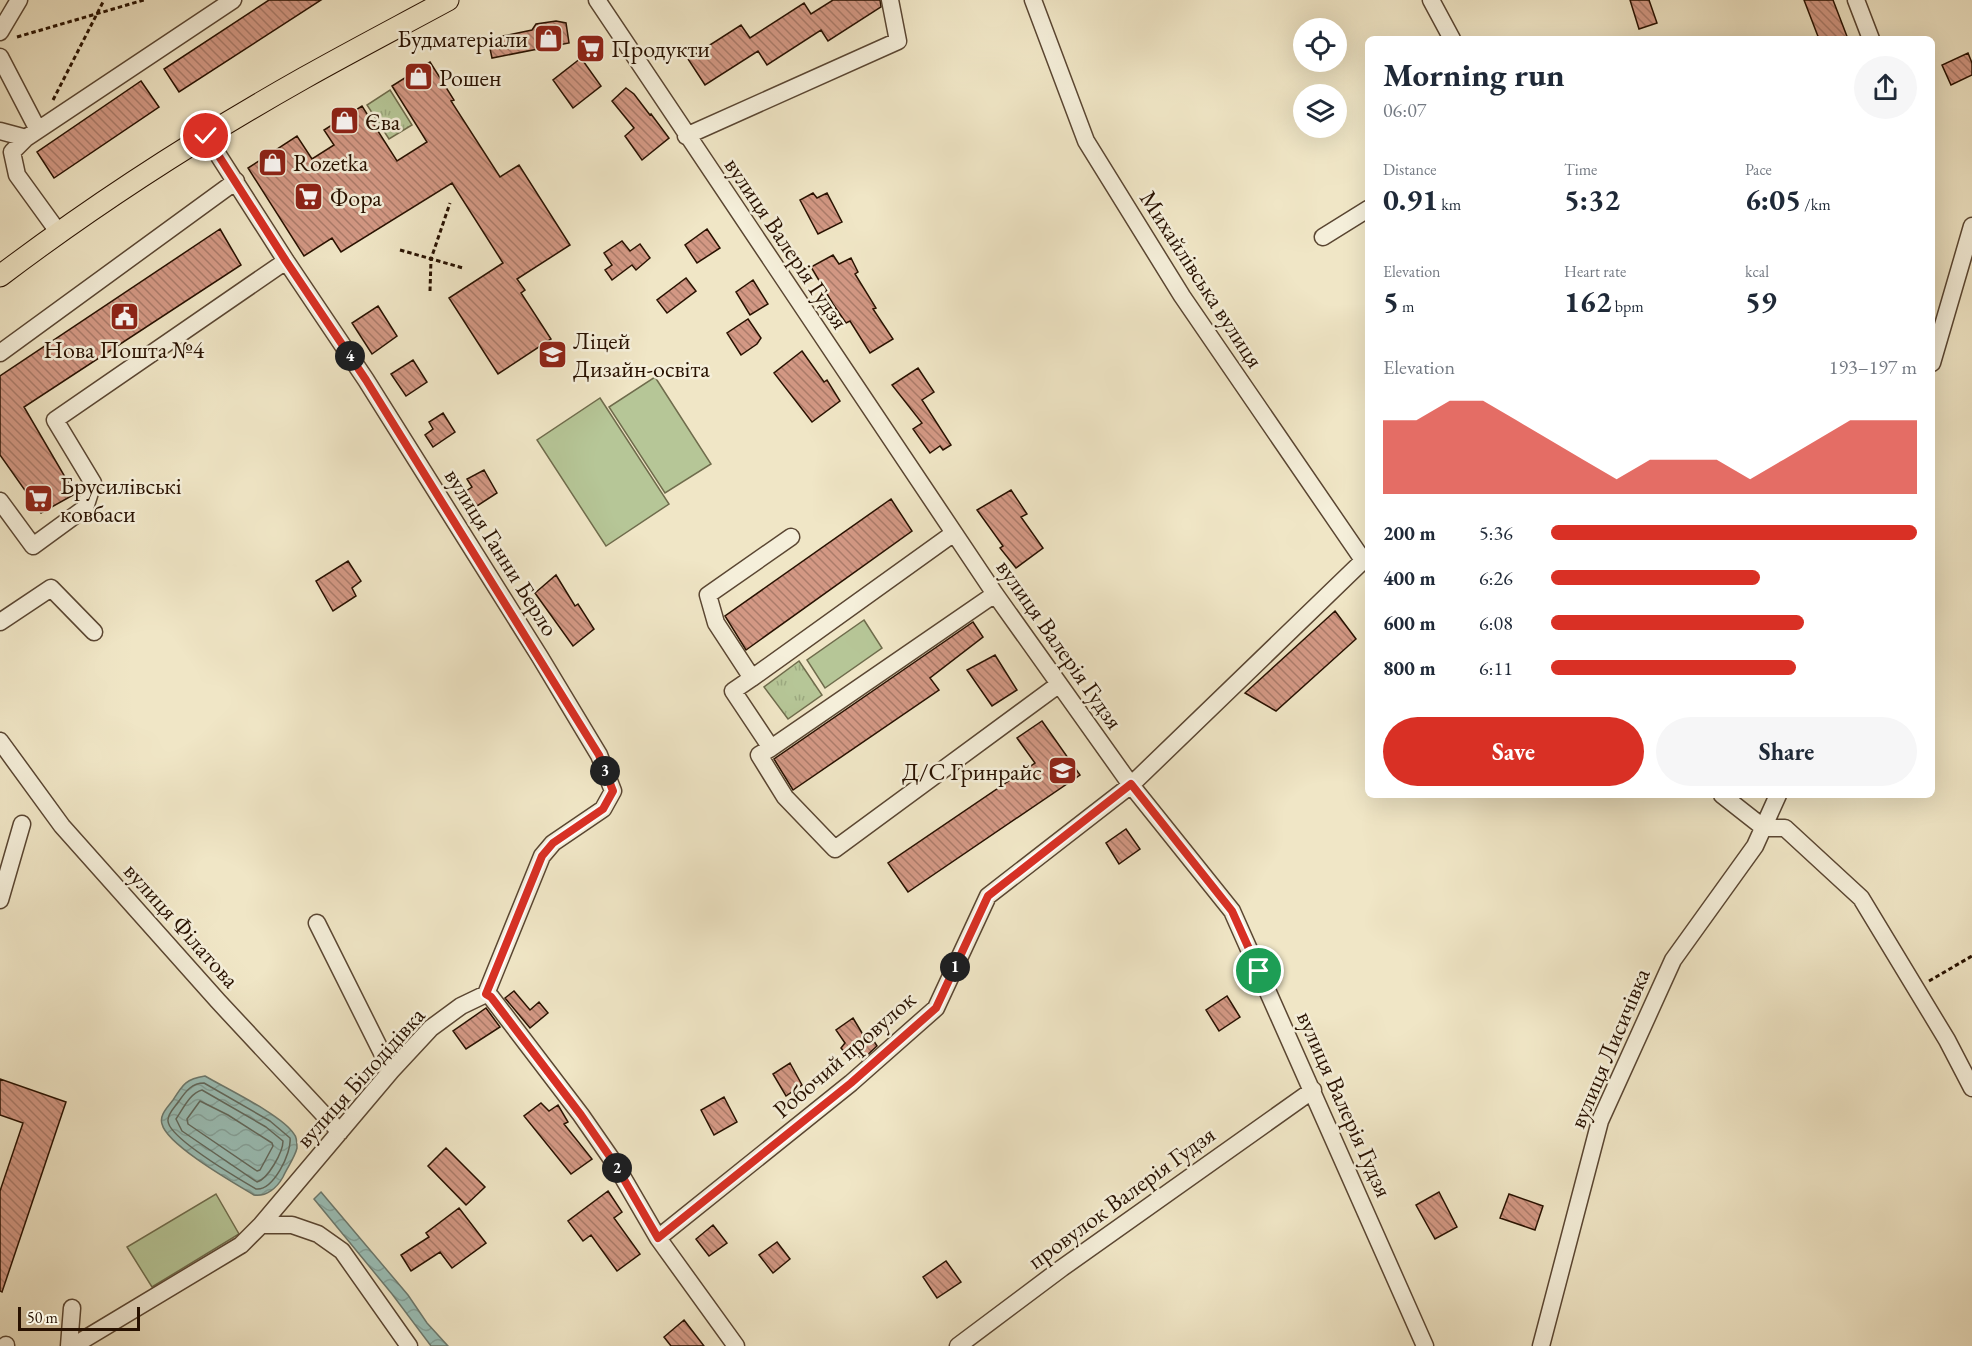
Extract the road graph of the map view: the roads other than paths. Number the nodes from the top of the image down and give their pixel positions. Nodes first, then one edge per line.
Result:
1 (19, 0) edge
2 (233, 0) edge
3 (448, 0) edge
4 (597, 0) edge
5 (890, 0) edge
6 (1033, 0) edge
7 (1431, 0) edge
8 (1856, 0) edge
9 (5, 36) edge
10 (1450, 36) edge
11 (1870, 36) edge
12 (0, 57) edge
13 (0, 130) edge
14 (32, 134) junction
15 (206, 136) junction
16 (687, 136) junction
17 (236, 181) junction
18 (1365, 210) edge
19 (1972, 226) edge
20 (58, 233) junction
21 (1323, 237) dead end
22 (286, 261) junction
23 (0, 276) edge
24 (0, 353) edge
25 (1935, 353) edge
26 (0, 501) edge
27 (954, 533) junction
28 (791, 537) dead end
29 (1365, 557) edge
30 (1365, 559) edge
31 (994, 594) junction
32 (0, 622) edge
33 (94, 632) dead end
34 (752, 678) junction
35 (1058, 685) junction
36 (0, 741) edge
37 (771, 748) junction
38 (1131, 784) junction
39 (1726, 798) edge
40 (1777, 798) edge
41 (22, 824) dead end
42 (1764, 828) junction
43 (0, 900) edge
44 (317, 923) dead end
45 (486, 994) junction
46 (391, 1071) junction
47 (1972, 1088) edge
48 (1313, 1090) junction
49 (340, 1132) junction
50 (261, 1225) junction
51 (658, 1238) junction
52 (72, 1308) dead end
53 (71, 1346) edge
54 (409, 1346) edge
55 (736, 1346) edge
56 (958, 1346) edge
57 (1425, 1346) edge
58 (1541, 1346) edge

1 - 9 street
2 - 14 street
3 - 15 main road
4 - 16 street, вулиця Валерія Гудзя
5 - 16 street
6 - 29 street, Михайлівська вулиця
7 - 10 street
8 - 11 street
12 - 14 street
13 - 14 street
14 - 20 street
15 - 17 street, вулиця Ганни Берло
15 - 20 main road
16 - 27 street, вулиця Валерія Гудзя
17 - 22 street, вулиця Ганни Берло
17 - 24 street
18 - 21 street
19 - 25 street
20 - 23 main road
22 - 26 street
22 - 45 street, вулиця Ганни Берло
27 - 31 street, вулиця Валерія Гудзя
27 - 34 street
28 - 34 street
30 - 38 street, Робочий провулок
31 - 35 street, вулиця Валерія Гудзя
31 - 37 street
32 - 33 street
34 - 37 street
35 - 37 street
35 - 38 street, вулиця Валерія Гудзя
36 - 49 street, вулиця Філатова
38 - 48 street, вулиця Валерія Гудзя
38 - 51 street, Робочий провулок
39 - 42 street
40 - 42 street, вулиця Лисичівка
41 - 43 street
42 - 47 street
42 - 58 street, вулиця Лисичівка
44 - 46 street
45 - 46 street, вулиця Білодідівка
45 - 51 street
46 - 49 street, вулиця Білодідівка
48 - 56 street, провулок Валерія Гудзя
48 - 57 street, вулиця Валерія Гудзя
49 - 50 street, вулиця Білодідівка
50 - 53 street, вулиця Білодідівка
50 - 54 street
51 - 55 street
52 - 53 street

